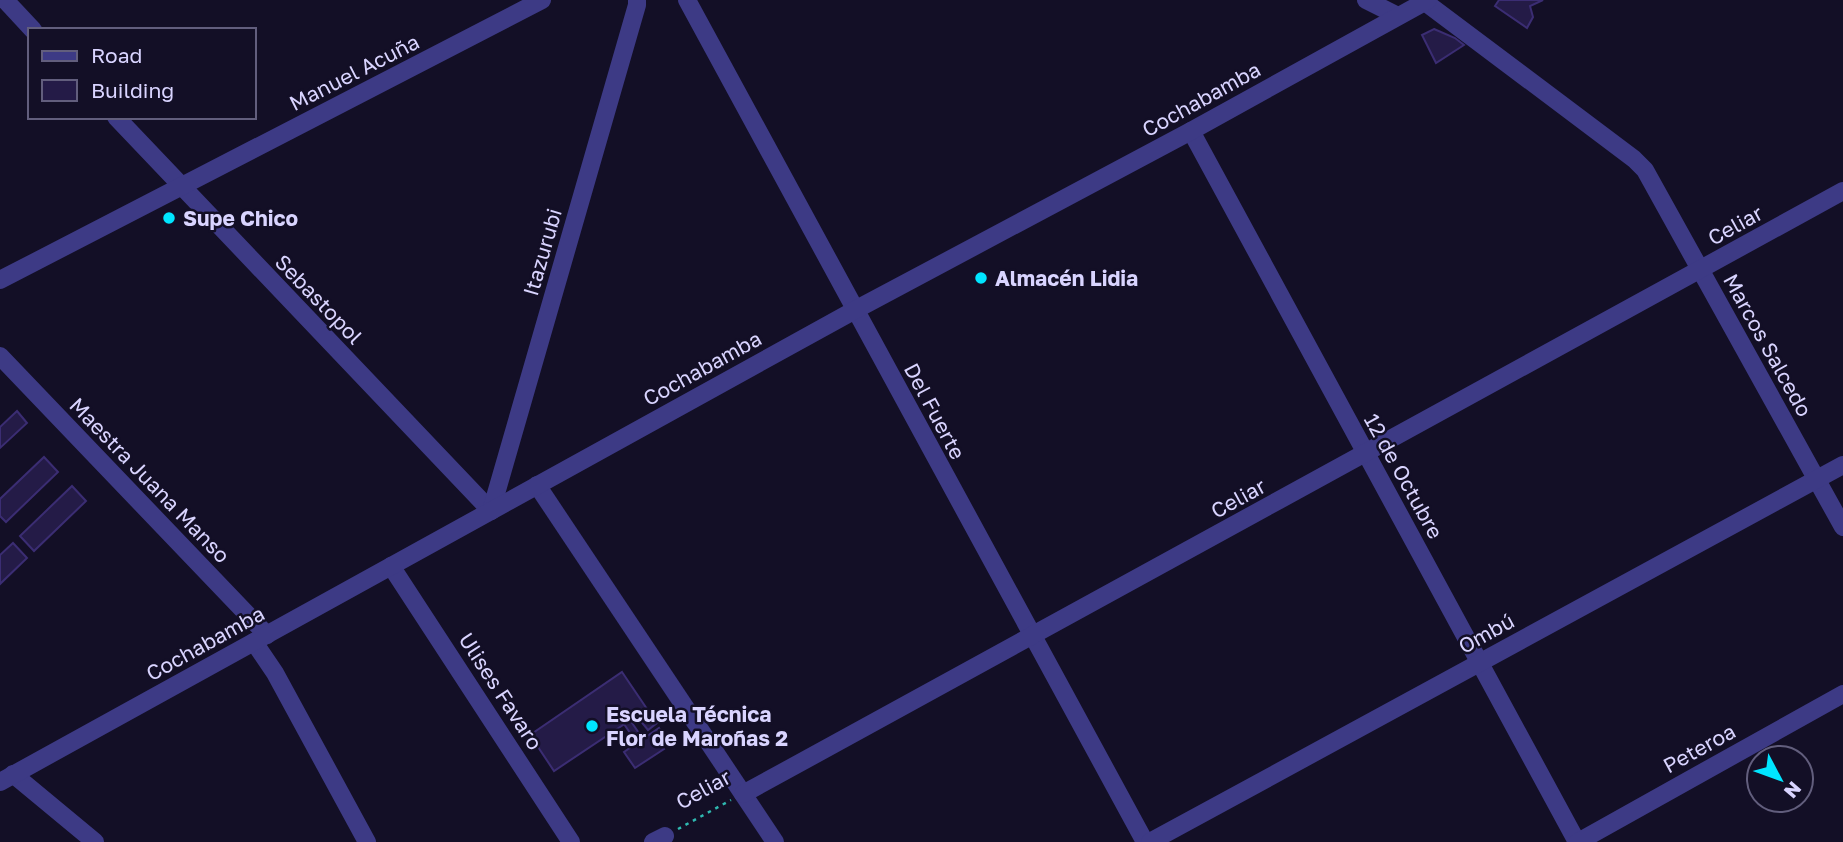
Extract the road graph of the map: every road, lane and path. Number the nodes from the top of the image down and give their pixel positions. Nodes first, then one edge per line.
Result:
1 (5, 0) edge
2 (542, 0) edge
3 (687, 0) edge
4 (1366, 0) edge
5 (1426, 1) edge
6 (639, 2) edge
7 (1394, 8) edge
8 (31, 28) edge
9 (118, 119) edge
10 (1191, 131) junction
11 (181, 187) junction
12 (1843, 191) edge
13 (1700, 270) junction
14 (0, 280) edge
15 (855, 310) junction
16 (0, 356) edge
17 (1366, 453) junction
18 (1843, 465) edge
19 (1817, 479) junction
20 (537, 485) junction
21 (491, 511) junction
22 (1843, 527) edge
23 (391, 566) junction
24 (1032, 637) junction
25 (261, 638) junction
26 (1480, 663) junction
27 (1843, 694) edge
28 (7, 778) edge
29 (743, 794) junction
30 (659, 839) edge
31 (95, 842) edge
32 (367, 842) edge
33 (571, 842) edge
34 (775, 842) edge
35 (1145, 842) edge
36 (1150, 842) edge
37 (1578, 842) edge

1 - 8 street
2 - 11 street, Manuel Acuña
3 - 15 street, Del Fuerte
4 - 7 street
5 - 7 street, Cochabamba
5 - 13 street, Marcos Salcedo
6 - 21 street, Itazurubi
7 - 10 street, Cochabamba
9 - 11 street, Sebastopol
10 - 15 street, Cochabamba
10 - 17 street, 12 de Octubre
11 - 14 street, Manuel Acuña
11 - 21 street, Sebastopol
12 - 13 street, Celiar
13 - 17 street, Celiar
13 - 19 street, Marcos Salcedo
15 - 20 street, Cochabamba
15 - 24 street, Del Fuerte
16 - 25 street, Maestra Juana Manso
17 - 24 street, Celiar
17 - 26 street, 12 de Octubre
18 - 19 street, Ombú
19 - 22 street, Marcos Salcedo
19 - 26 street, Ombú
20 - 21 street, Cochabamba
20 - 29 street
21 - 23 street, Cochabamba
23 - 25 street, Cochabamba
23 - 33 street, Ulises Favaro
24 - 29 street, Celiar
24 - 35 street, Del Fuerte
25 - 28 street, Cochabamba
25 - 32 street, Maestra Juana Manso
26 - 36 street, Ombú
26 - 37 street, 12 de Octubre
27 - 37 street, Peteroa
28 - 31 street
29 - 30 path, Celiar
29 - 34 street

